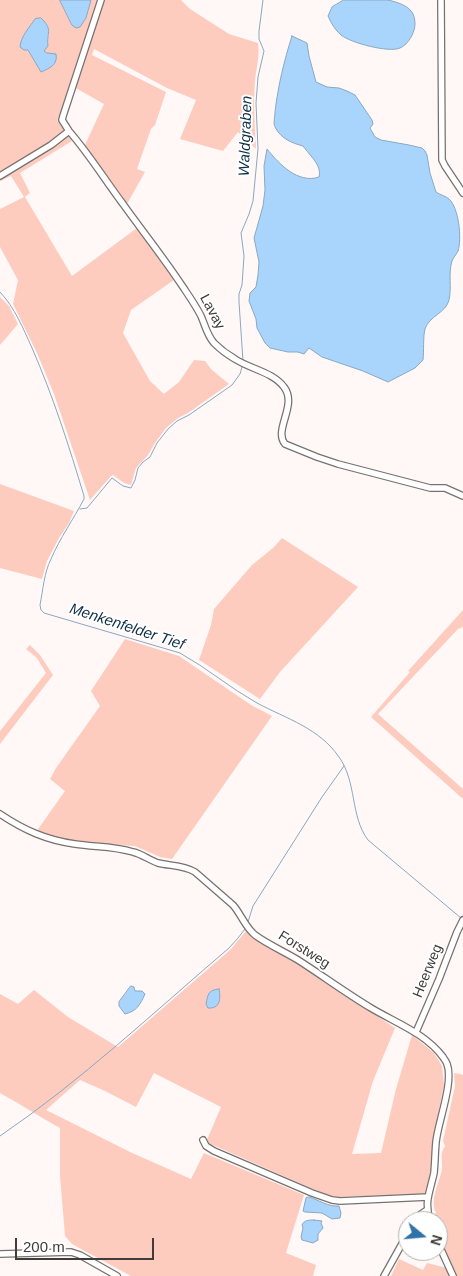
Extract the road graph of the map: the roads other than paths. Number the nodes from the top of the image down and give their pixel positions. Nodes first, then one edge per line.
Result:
1 (101, 0) edge
2 (441, 0) edge
3 (69, 131) junction
4 (0, 176) edge
5 (463, 192) edge
6 (463, 496) edge
7 (0, 814) edge
8 (462, 922) edge
9 (416, 1032) junction
10 (203, 1140) dead end
11 (428, 1197) junction
12 (427, 1210) edge
13 (398, 1251) edge
14 (0, 1254) edge
15 (446, 1261) edge
16 (117, 1276) edge
17 (384, 1276) edge
18 (453, 1276) edge

1 - 3 street, Lavay
2 - 5 street
3 - 4 street
3 - 6 street, Lavay
7 - 9 street, Forstweg
8 - 9 street, Heerweg
9 - 11 street, Forstweg
10 - 11 street
11 - 12 street, Forstweg
13 - 17 street
14 - 16 street
15 - 18 street

